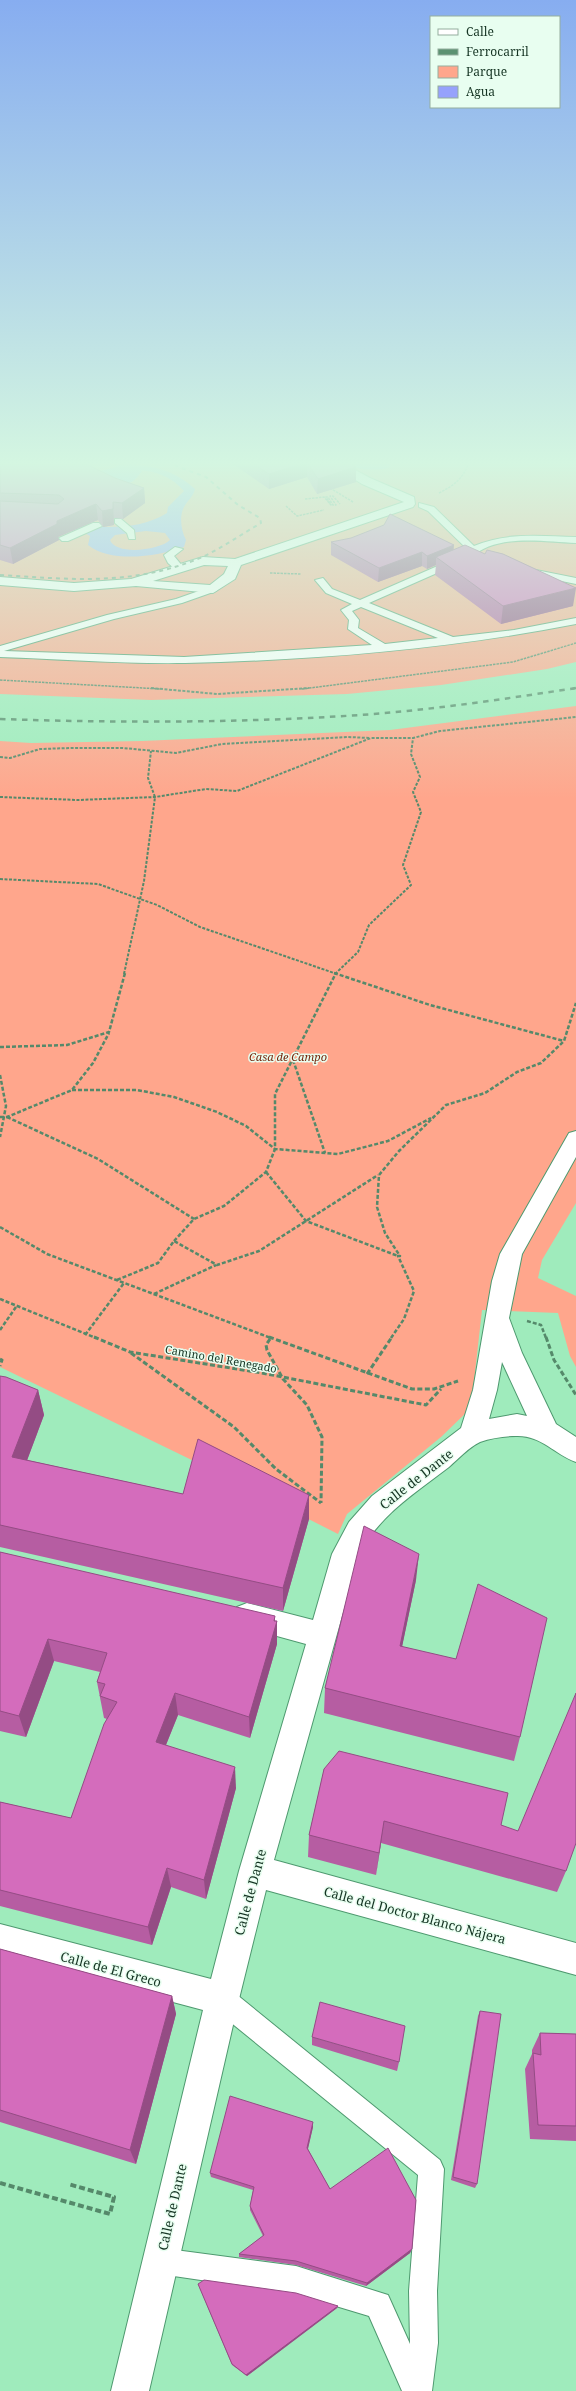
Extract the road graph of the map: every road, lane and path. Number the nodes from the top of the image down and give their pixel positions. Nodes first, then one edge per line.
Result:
1 (155, 576) edge
2 (230, 576) edge
3 (420, 576) edge
4 (550, 576) edge
5 (320, 580) dead end
6 (576, 580) edge
7 (0, 581) edge
8 (132, 583) junction
9 (74, 587) junction
10 (213, 589) junction
11 (0, 594) edge
12 (359, 604) junction
13 (576, 621) edge
14 (454, 641) junction
15 (576, 643) edge
16 (384, 648) junction
17 (0, 649) edge
18 (0, 654) edge
19 (0, 680) edge
20 (576, 717) edge
21 (370, 738) junction
22 (413, 738) junction
23 (151, 751) junction
24 (0, 756) edge
25 (0, 797) edge
26 (155, 797) junction
27 (0, 879) edge
28 (140, 899) junction
29 (336, 973) junction
30 (576, 1003) edge
31 (109, 1032) junction
32 (564, 1041) junction
33 (0, 1047) edge
34 (293, 1060) junction
35 (0, 1075) edge
36 (72, 1090) junction
37 (0, 1117) edge
38 (7, 1117) junction
39 (432, 1117) junction
40 (0, 1137) edge
41 (576, 1138) edge
42 (275, 1149) junction
43 (325, 1153) junction
44 (266, 1172) junction
45 (379, 1175) junction
46 (194, 1219) junction
47 (306, 1222) junction
48 (0, 1227) edge
49 (174, 1241) junction
50 (398, 1256) junction
51 (217, 1265) junction
52 (117, 1280) junction
53 (124, 1283) junction
54 (153, 1294) junction
55 (0, 1299) edge
56 (16, 1307) junction
57 (498, 1318) junction
58 (524, 1320) dead end
59 (0, 1330) edge
60 (85, 1335) junction
61 (270, 1339) junction
62 (130, 1352) junction
63 (0, 1359) edge
64 (0, 1366) edge
65 (367, 1374) junction
66 (283, 1379) junction
67 (460, 1379) dead end
68 (441, 1389) junction
69 (576, 1395) edge
70 (548, 1431) junction
71 (466, 1439) junction
72 (574, 1450) edge
73 (224, 1611) edge
74 (322, 1635) junction
75 (255, 1870) junction
76 (0, 1940) edge
77 (576, 1960) edge
78 (222, 1999) junction
79 (0, 2183) edge
80 (68, 2184) dead end
81 (160, 2261) junction
82 (130, 2391) edge
83 (418, 2391) edge

1 - 8 street
2 - 10 street
3 - 12 lane
4 - 6 lane
5 - 12 lane
7 - 9 street
8 - 9 street
8 - 10 street
9 - 11 street
10 - 17 lane
12 - 14 lane
12 - 16 lane
13 - 14 lane
14 - 16 lane
15 - 19 path
16 - 18 lane
20 - 22 path
21 - 22 path
21 - 23 path
21 - 26 path
22 - 29 path
23 - 24 path
23 - 26 path
25 - 26 path
26 - 28 path
27 - 28 path
28 - 29 path
28 - 31 path
29 - 32 path
29 - 34 path
30 - 32 path
31 - 33 path
31 - 36 path
32 - 39 path
34 - 42 path
34 - 43 path
35 - 38 path
36 - 38 path
36 - 42 path
37 - 38 path
38 - 40 path
38 - 46 path
39 - 43 path
39 - 45 path
41 - 57 street
42 - 43 path
42 - 44 path
44 - 46 path
44 - 47 path
45 - 47 path
45 - 50 path
46 - 49 path
47 - 50 path
47 - 51 path
48 - 52 path
49 - 51 path
49 - 52 path
50 - 65 path
51 - 54 path
52 - 53 path
53 - 54 path
53 - 60 path
54 - 61 path
55 - 56 path, Camino del Renegado
56 - 59 path
56 - 60 path, Camino del Renegado
57 - 70 street
57 - 71 street
58 - 69 path
60 - 62 path, Camino del Renegado
61 - 65 path
61 - 66 path
62 - 66 path, Camino del Renegado
62 - 66 path
63 - 64 path
65 - 68 path
66 - 68 path, Camino del Renegado
67 - 68 path
70 - 71 street
70 - 72 street
71 - 74 street, Calle de Dante
73 - 74 street
74 - 75 street, Calle de Dante
75 - 77 street, Calle del Doctor Blanco Nájera
75 - 78 street, Calle de Dante
76 - 78 street, Calle de El Greco
78 - 81 street, Calle de Dante
78 - 83 lane
79 - 80 path
81 - 82 street, Calle de Dante
81 - 83 lane

